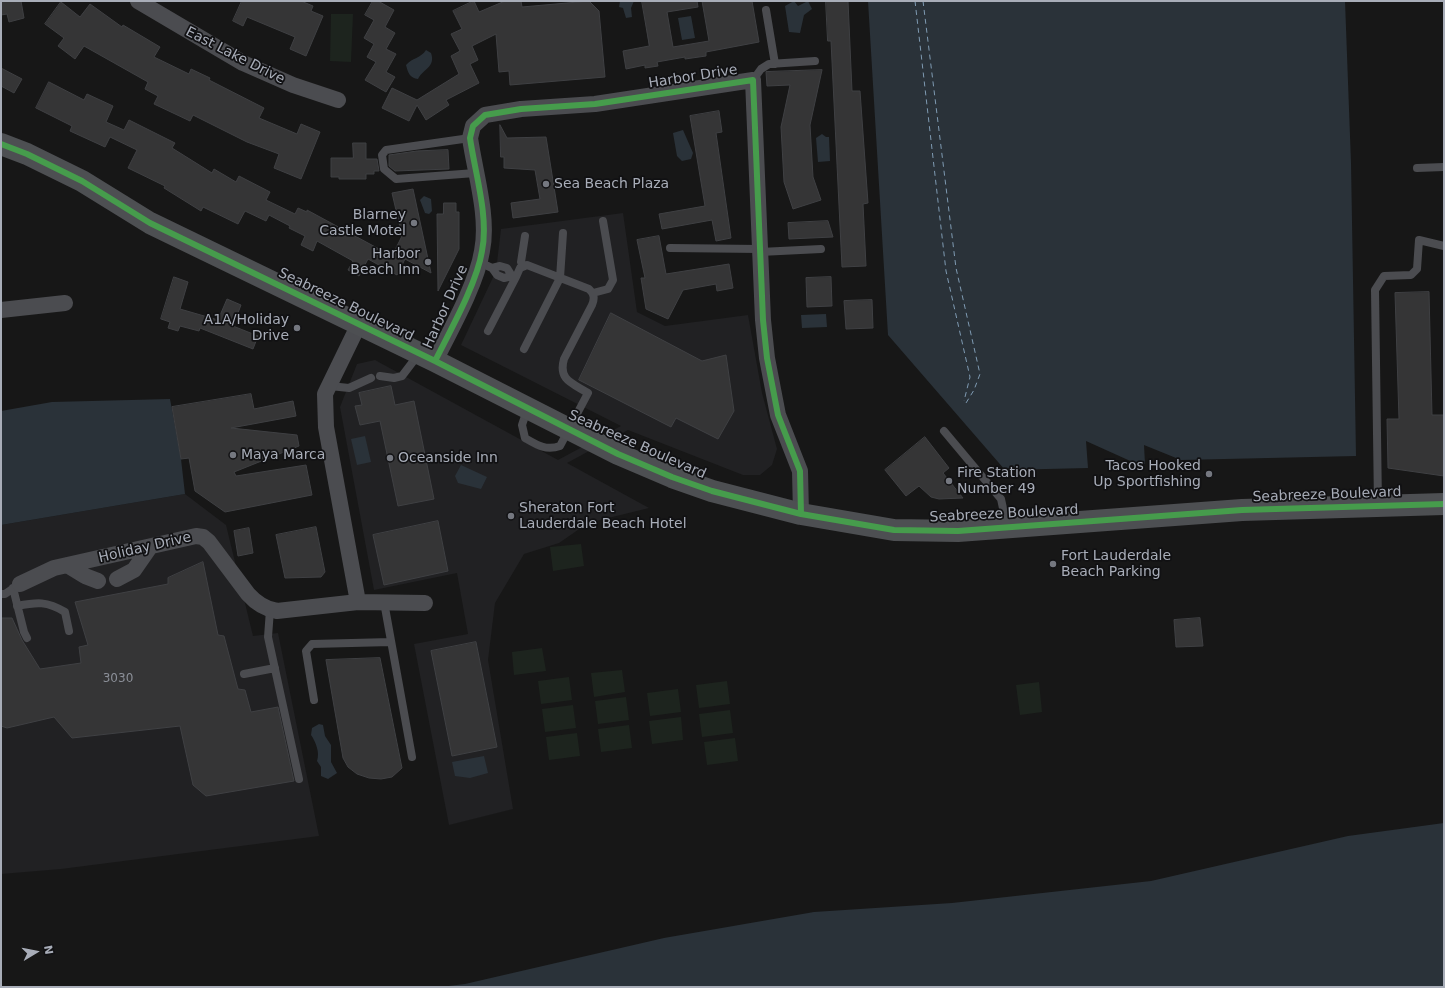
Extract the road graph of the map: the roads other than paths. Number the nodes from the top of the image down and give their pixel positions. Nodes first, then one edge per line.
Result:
1 (138, 1) edge
2 (766, 10) dead end
3 (815, 61) dead end
4 (775, 64) junction
5 (753, 80) junction
6 (338, 100) dead end
7 (470, 138) junction
8 (1, 144) edge
9 (1444, 167) edge
10 (1416, 168) dead end
11 (476, 173) junction
12 (603, 221) dead end
13 (563, 233) dead end
14 (525, 236) dead end
15 (1444, 246) edge
16 (670, 248) dead end
17 (821, 249) dead end
18 (760, 250) junction
19 (485, 265) junction
20 (523, 266) junction
21 (514, 277) junction
22 (560, 278) junction
23 (593, 293) junction
24 (65, 303) dead end
25 (1, 310) edge
26 (359, 324) junction
27 (488, 331) dead end
28 (524, 349) dead end
29 (427, 357) junction
30 (380, 376) dead end
31 (371, 378) dead end
32 (330, 386) junction
33 (528, 408) junction
34 (568, 429) junction
35 (944, 431) dead end
36 (1444, 504) edge
37 (1378, 505) junction
38 (801, 514) junction
39 (1007, 528) junction
40 (150, 547) junction
41 (67, 565) junction
42 (117, 579) dead end
43 (98, 581) dead end
44 (16, 586) junction
45 (1, 594) edge
46 (358, 602) junction
47 (384, 602) junction
48 (426, 603) dead end
49 (17, 606) junction
50 (270, 610) junction
51 (68, 631) dead end
52 (27, 638) dead end
53 (391, 642) junction
54 (275, 668) junction
55 (244, 674) dead end
56 (314, 700) dead end
57 (412, 757) dead end
58 (299, 779) dead end

1 - 6 street, East Lake Drive
2 - 4 lane
3 - 4 lane
4 - 5 lane
5 - 7 street, Harbor Drive
5 - 18 street, Harbor Drive
7 - 11 street, Harbor Drive
7 - 11 lane
8 - 26 main road, Seabreeze Boulevard
9 - 10 lane
11 - 19 street, Harbor Drive
12 - 23 lane
13 - 22 lane
14 - 20 lane
15 - 37 lane
16 - 18 lane
17 - 18 lane
18 - 38 street, Harbor Drive
19 - 21 lane
19 - 29 street, Harbor Drive
20 - 21 lane
20 - 22 lane
21 - 27 lane
22 - 23 lane
22 - 28 lane
23 - 34 lane
24 - 25 street
26 - 29 main road, Seabreeze Boulevard
26 - 32 street
29 - 30 lane
29 - 33 main road, Seabreeze Boulevard
31 - 32 lane
32 - 46 street
33 - 34 main road, Seabreeze Boulevard
33 - 34 lane
34 - 38 main road, Seabreeze Boulevard
35 - 39 lane
36 - 37 main road, Seabreeze Boulevard
37 - 39 main road, Seabreeze Boulevard
38 - 39 main road, Seabreeze Boulevard
40 - 41 street, Holiday Drive
40 - 42 street
40 - 50 street, Holiday Drive
41 - 43 street
41 - 44 street, Holiday Drive
44 - 45 lane, Holiday Drive
44 - 49 lane
46 - 47 street, Holiday Drive
46 - 50 street, Holiday Drive
47 - 48 street, Holiday Drive
47 - 53 lane
49 - 51 lane
49 - 52 lane
50 - 54 lane
53 - 56 lane
53 - 57 lane
54 - 55 lane
54 - 58 lane

